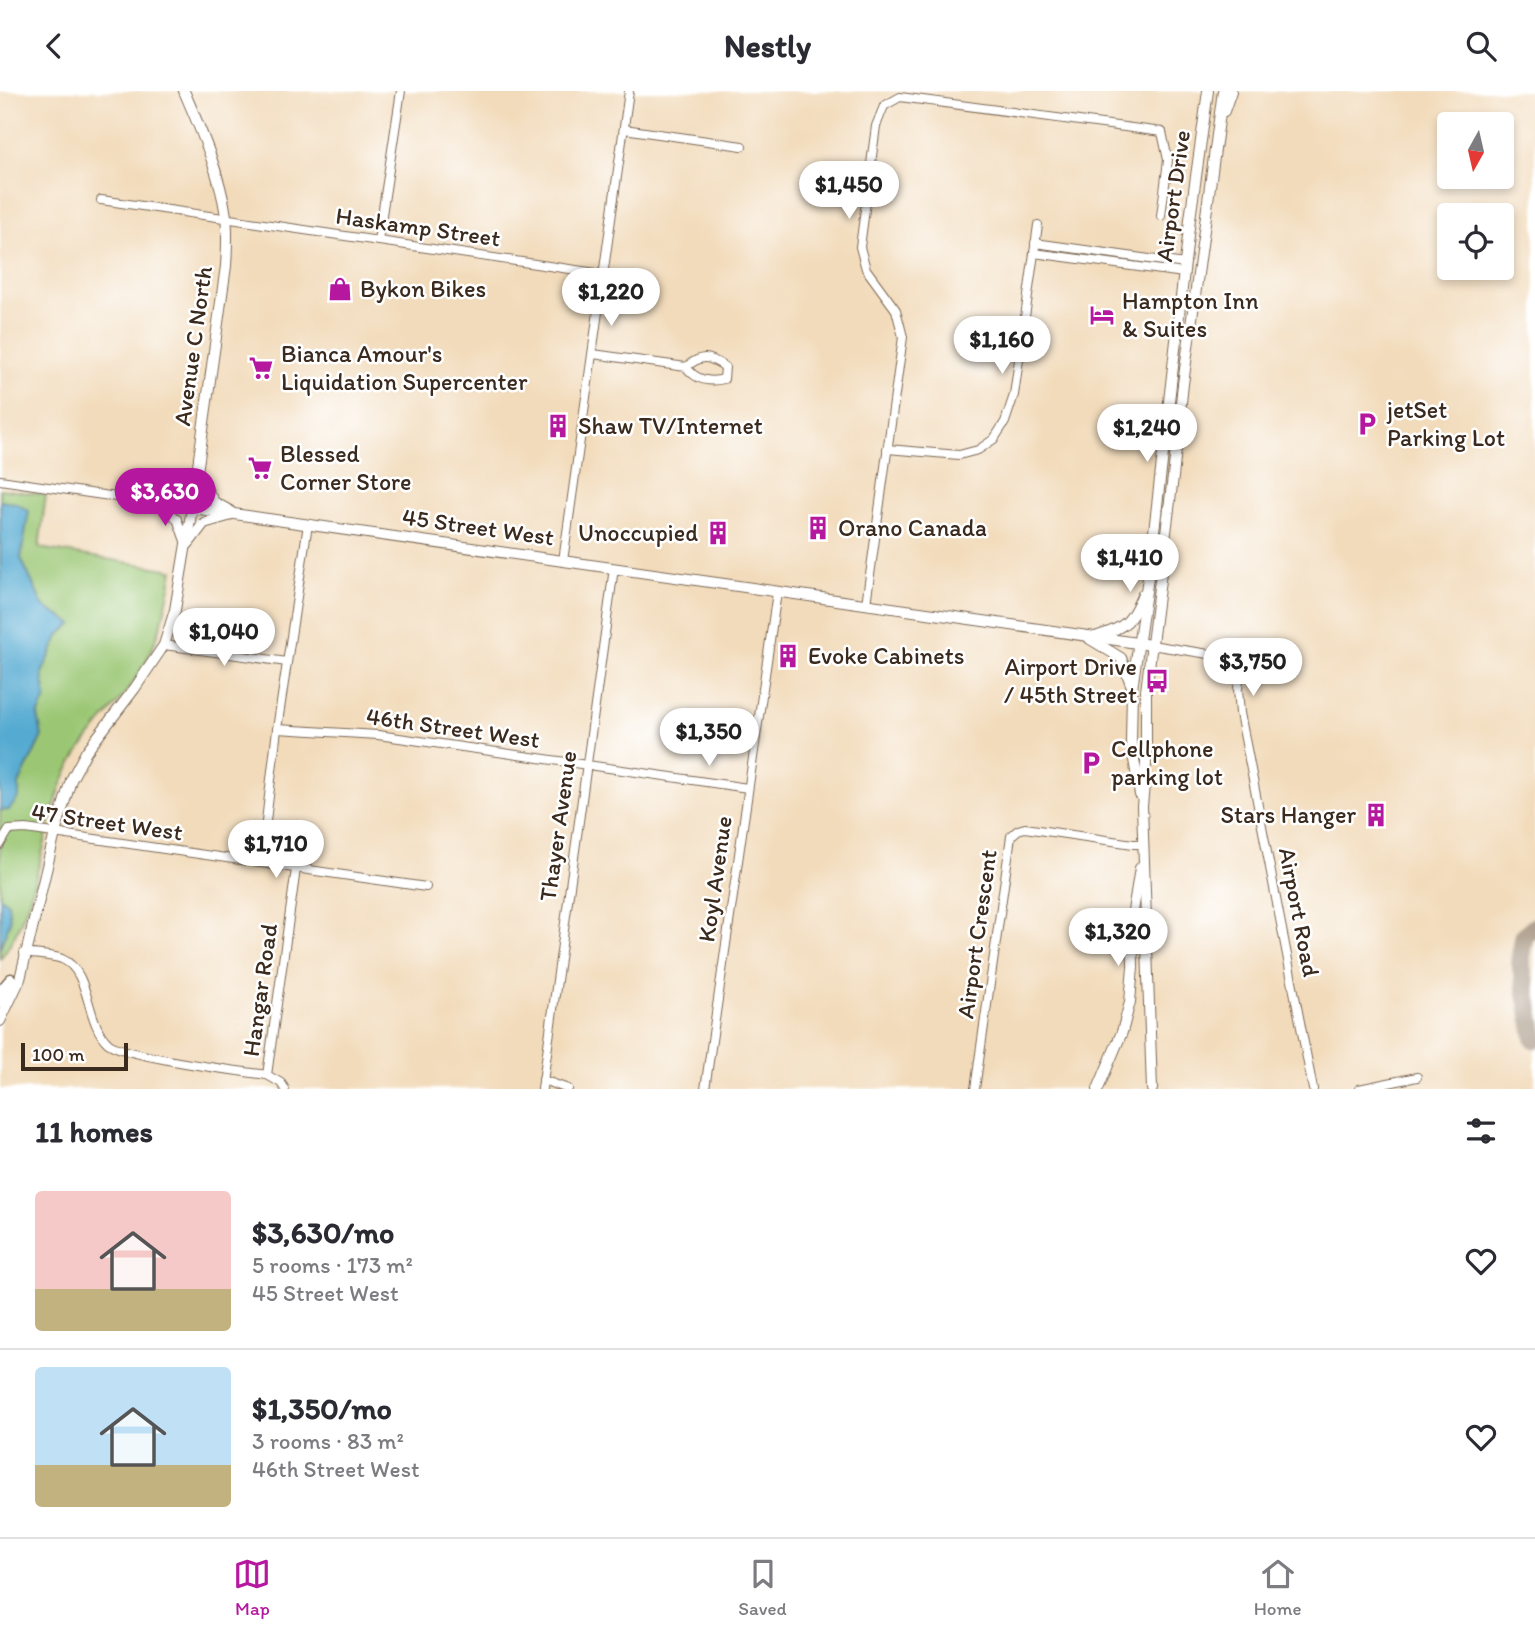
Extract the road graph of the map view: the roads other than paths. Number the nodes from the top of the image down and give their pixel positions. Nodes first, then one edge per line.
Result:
1 (184, 91) edge
2 (401, 91) edge
3 (629, 91) edge
4 (1208, 91) edge
5 (1223, 91) edge
6 (1231, 91) edge
7 (624, 129) junction
8 (1216, 138) junction
9 (742, 146) dead end
10 (101, 199) dead end
11 (1161, 216) dead end
12 (226, 219) junction
13 (1038, 225) dead end
14 (378, 241) junction
15 (1035, 243) junction
16 (1034, 253) junction
17 (1184, 269) junction
18 (603, 274) junction
19 (593, 354) junction
20 (686, 367) junction
21 (887, 449) junction
22 (197, 473) junction
23 (0, 480) edge
24 (156, 503) junction
25 (192, 507) junction
26 (235, 514) junction
27 (308, 524) junction
28 (187, 546) junction
29 (563, 561) junction
30 (614, 568) junction
31 (1147, 584) junction
32 (777, 591) junction
33 (866, 604) junction
34 (1088, 636) junction
35 (1139, 644) junction
36 (164, 645) junction
37 (1151, 645) junction
38 (1241, 659) joint
39 (287, 662) junction
40 (1132, 689) junction
41 (277, 729) junction
42 (586, 765) junction
43 (748, 788) junction
44 (1142, 806) junction
45 (55, 833) junction
46 (0, 845) edge
47 (1143, 847) junction
48 (261, 863) junction
49 (296, 869) junction
50 (426, 887) dead end
51 (24, 953) junction
52 (11, 979) junction
53 (0, 992) edge
54 (0, 1003) edge
55 (0, 1021) edge
56 (267, 1075) junction
57 (1417, 1077) dead end
58 (542, 1085) edge
59 (280, 1087) edge
60 (568, 1089) edge
61 (705, 1089) edge
62 (975, 1089) edge
63 (1098, 1089) edge
64 (1152, 1089) edge
65 (1313, 1089) edge
66 (1359, 1089) edge

1 - 12 main road, Avenue C North
2 - 14 street
3 - 7 street
4 - 17 main road, Airport Drive
5 - 8 main road, Airport Drive
6 - 8 main road
7 - 9 street
7 - 18 street
8 - 37 main road, Airport Drive
10 - 12 street, Haskamp Street
11 - 21 street
12 - 14 street, Haskamp Street
12 - 22 main road, Avenue C North
13 - 15 street
14 - 18 street, Haskamp Street
15 - 16 street
15 - 17 street
16 - 17 street
16 - 21 street
17 - 31 main road, Airport Drive
18 - 19 street
19 - 20 street
19 - 29 street
20 - 20 street
21 - 33 street
22 - 24 street
22 - 25 main road, Avenue C North
22 - 26 main road
23 - 24 street, 45 Street West
24 - 25 street, 45 Street West
24 - 28 street
25 - 26 main road, 45 Street West
25 - 28 main road, Avenue C North
26 - 27 main road, 45 Street West
26 - 28 main road
27 - 29 main road, 45 Street West
27 - 39 street
28 - 36 main road, Avenue C North
29 - 30 main road, 45 Street West
30 - 32 main road, 45 Street West
30 - 42 street, Thayer Avenue
31 - 34 main road
31 - 35 main road, Airport Drive
32 - 33 main road, 45 Street West
32 - 43 street, Koyl Avenue
33 - 34 main road, 45 Street West
34 - 35 main road, 45 Street West
34 - 40 main road
35 - 37 main road, 45 Street West
35 - 40 main road, Airport Drive
36 - 39 street
36 - 45 main road, Avenue C North
37 - 38 street, 45 Street West
37 - 44 main road, Airport Drive
38 - 65 street, Airport Road
39 - 41 street
40 - 44 main road, Airport Drive
41 - 42 street, 46th Street West
41 - 48 street
42 - 43 street, 46th Street West
42 - 58 street, Thayer Avenue
43 - 61 street, Koyl Avenue
44 - 47 main road, Airport Drive
45 - 46 street, 47 Street West
45 - 48 street, 47 Street West
45 - 51 main road, Avenue C North
47 - 62 street, Airport Crescent
47 - 63 main road, Airport Drive
47 - 64 main road, Airport Drive
48 - 49 street, 47 Street West
49 - 50 street, 47 Street West
49 - 56 street, Hangar Road
51 - 52 main road, Avenue C North
51 - 55 main road, Avenue C North
51 - 56 street, Hangar Road
52 - 53 highway
52 - 54 main road, Avenue C North
56 - 59 street, Hangar Road
57 - 66 street
58 - 60 street

